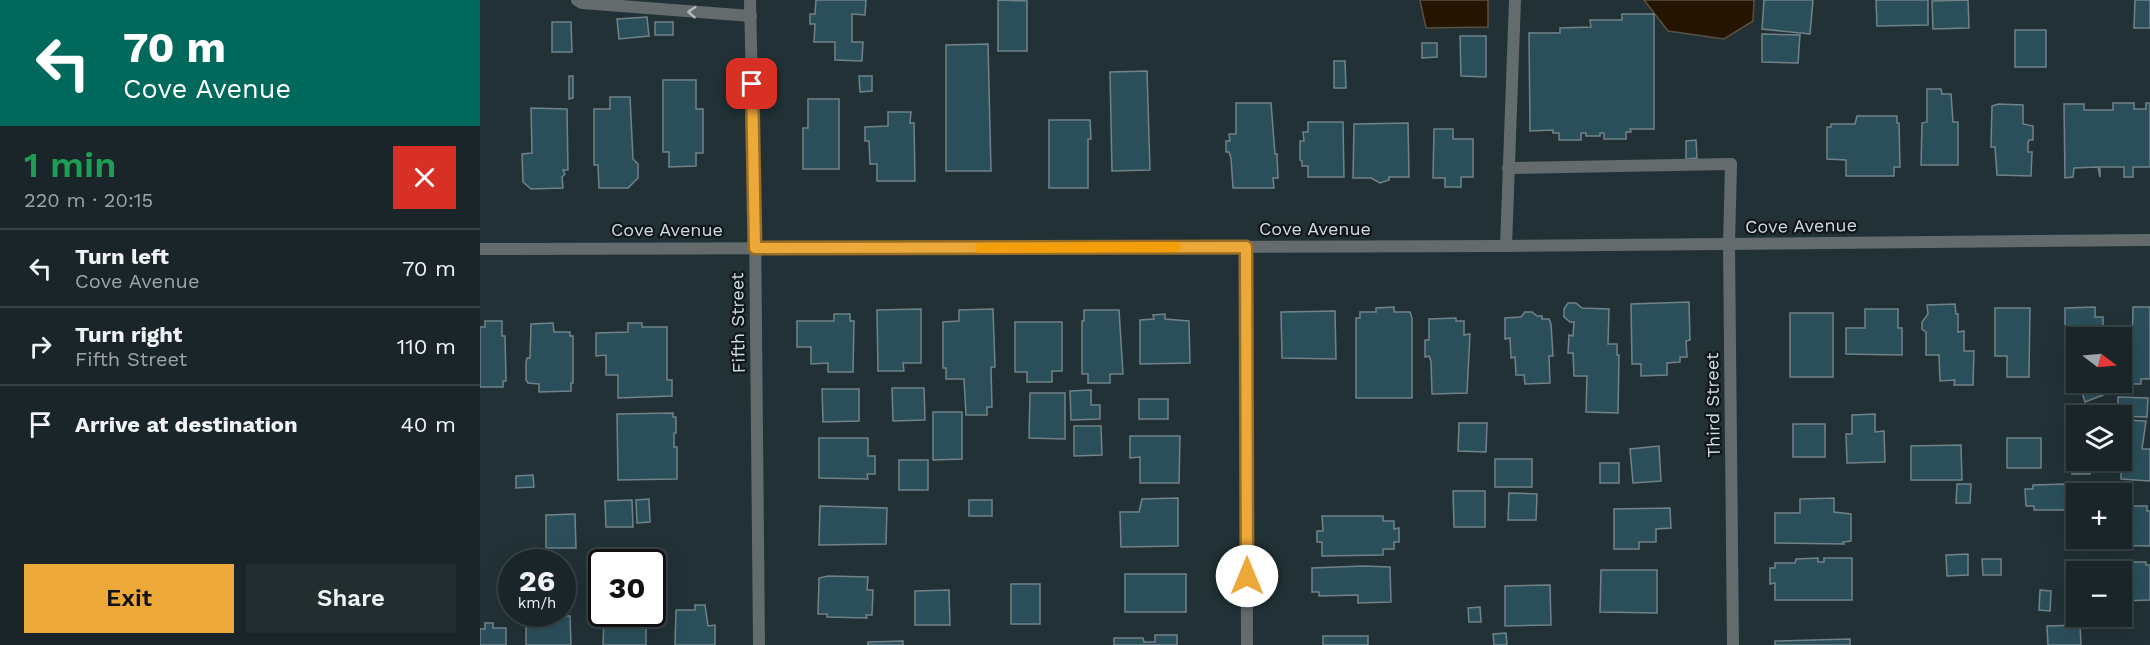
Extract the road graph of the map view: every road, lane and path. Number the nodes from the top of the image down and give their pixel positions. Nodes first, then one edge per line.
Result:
1 (577, 0) edge
2 (750, 0) edge
3 (1515, 0) edge
4 (750, 16) junction
5 (1508, 168) junction
6 (2150, 240) edge
7 (1729, 245) junction
8 (1506, 246) junction
9 (1246, 247) junction
10 (755, 248) junction
11 (480, 249) edge
12 (759, 645) edge
13 (1247, 645) edge
14 (1733, 645) edge

4 -> 1 street
2 - 4 street, Fifth Street
3 - 5 street
4 - 10 street, Fifth Street
5 - 7 street, Third Street
5 - 8 street
6 - 7 street, Cove Avenue
7 - 8 street, Cove Avenue
7 - 14 street, Third Street
8 - 9 street, Cove Avenue
9 - 10 street, Cove Avenue
9 - 13 street
10 - 11 street, Cove Avenue
10 - 12 street, Fifth Street

